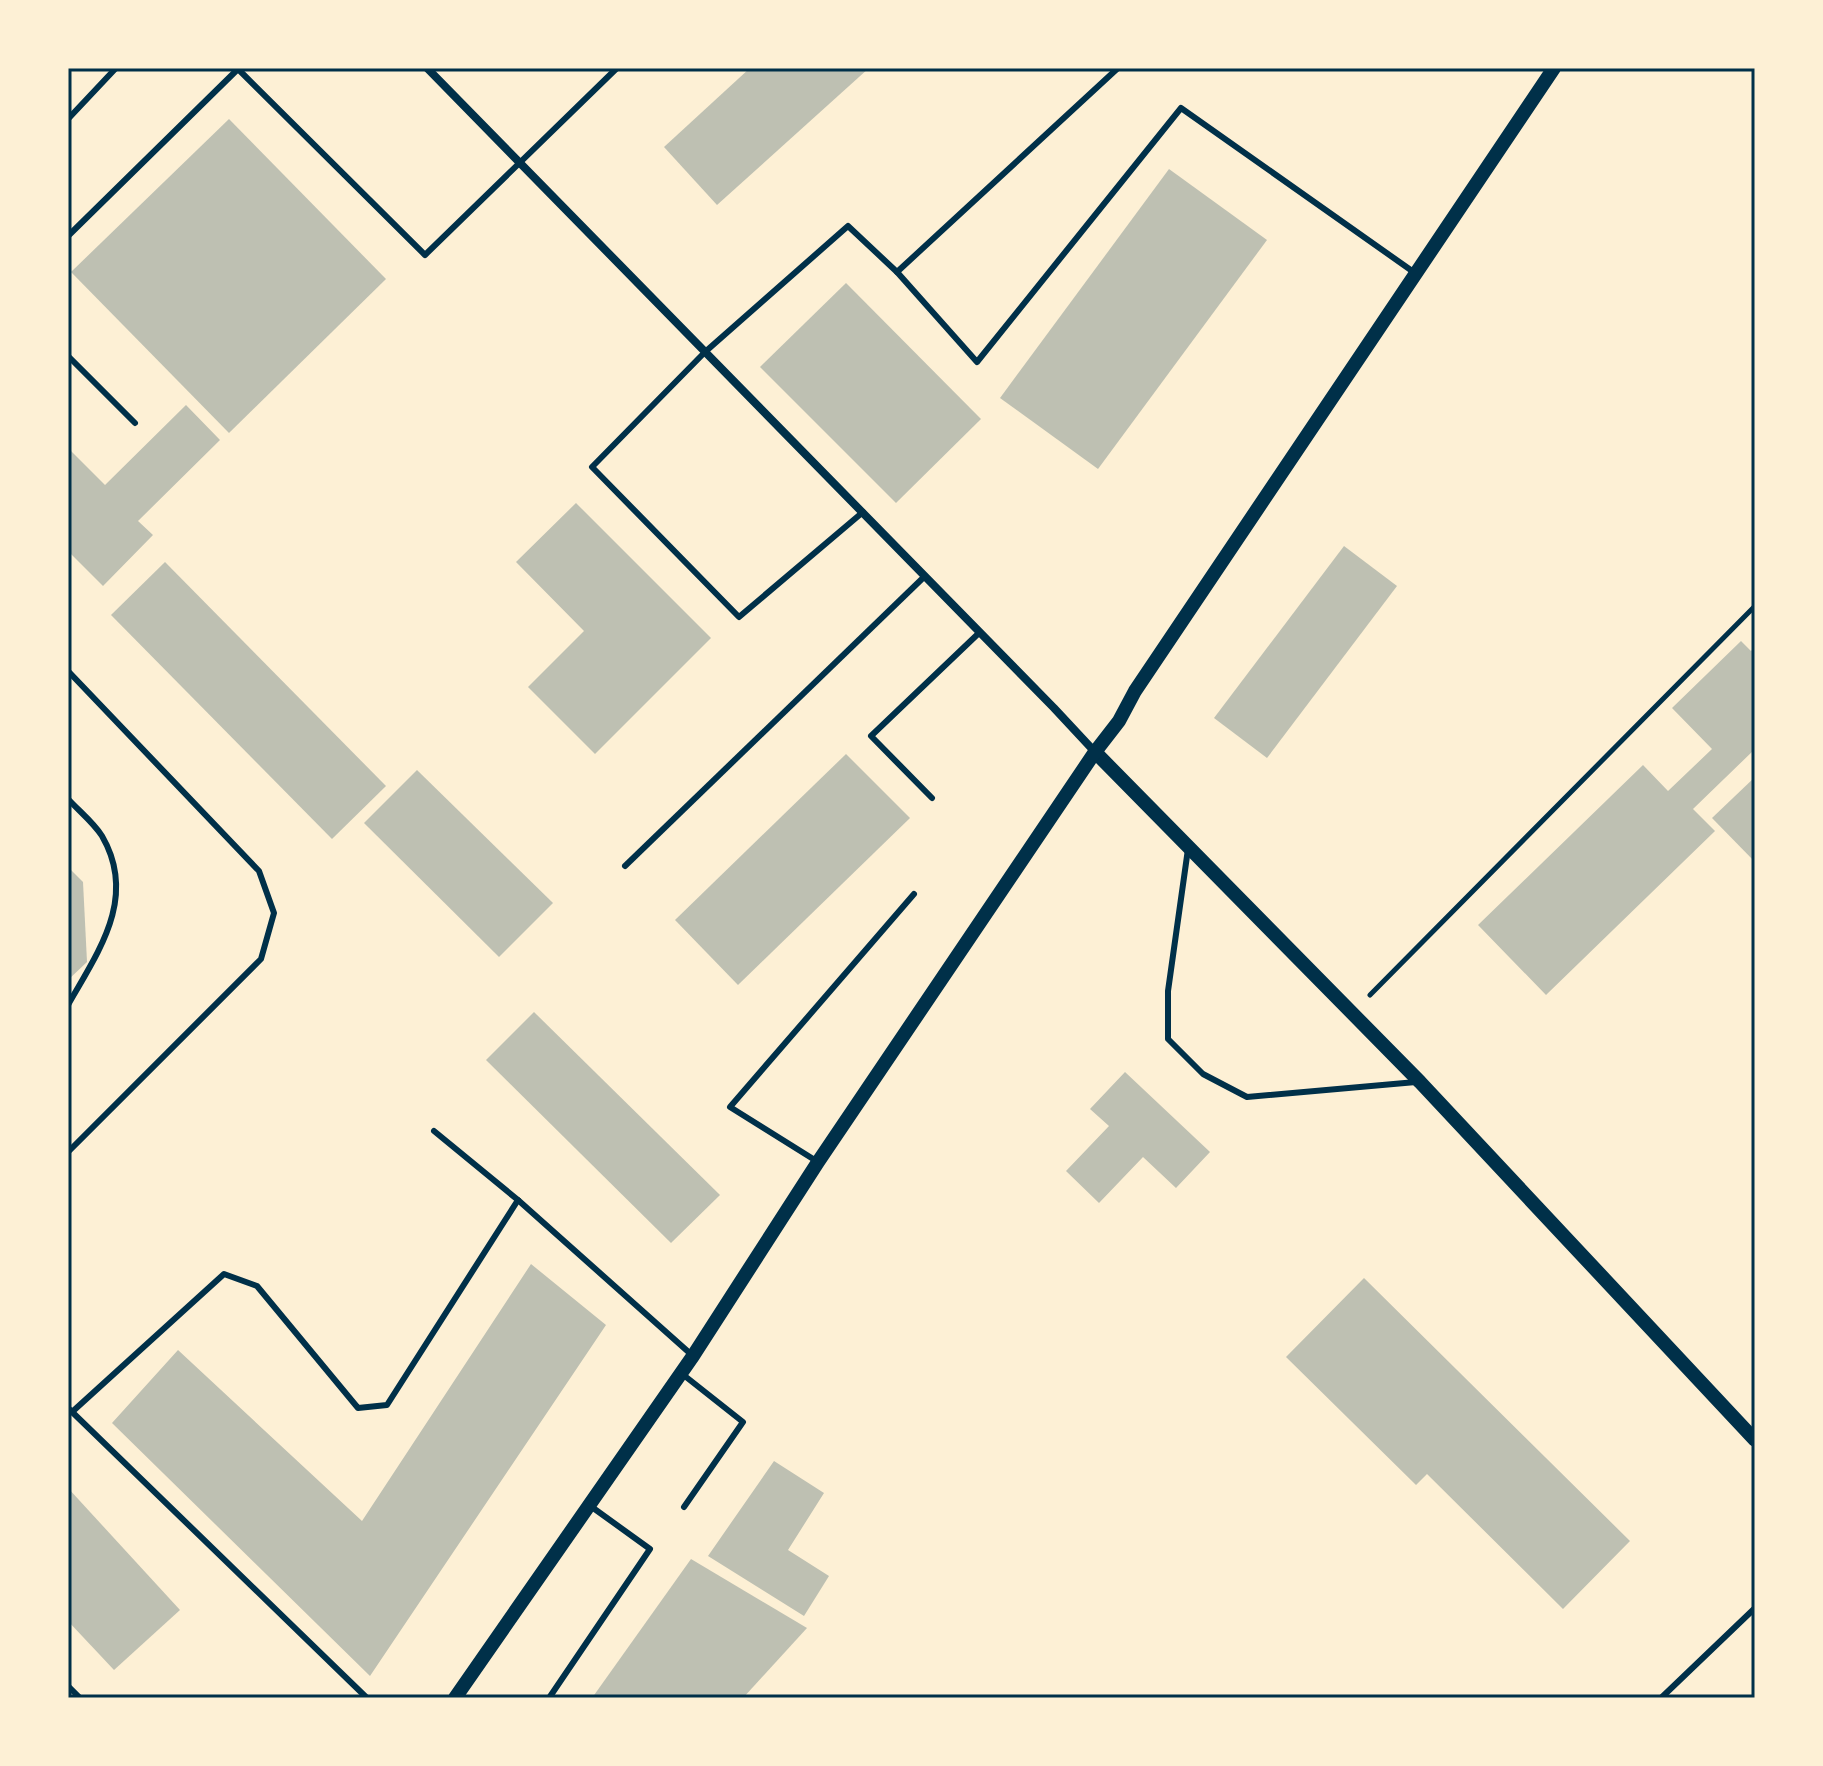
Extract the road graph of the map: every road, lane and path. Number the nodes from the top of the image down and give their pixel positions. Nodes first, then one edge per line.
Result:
1 (116, 68) edge
2 (238, 68) edge
3 (617, 68) edge
4 (1118, 68) edge
5 (1554, 68) edge
6 (431, 70) edge
7 (68, 119) edge
8 (519, 163) junction
9 (68, 236) edge
10 (897, 272) junction
11 (1416, 274) junction
12 (705, 352) junction
13 (68, 356) edge
14 (135, 423) dead end
15 (863, 512) junction
16 (925, 576) junction
17 (1755, 606) edge
18 (980, 632) junction
19 (68, 671) edge
20 (1095, 752) junction
21 (932, 798) dead end
22 (68, 799) edge
23 (1188, 845) junction
24 (625, 866) dead end
25 (914, 894) dead end
26 (68, 1005) edge
27 (1353, 1013) junction
28 (1420, 1082) junction
29 (434, 1131) dead end
30 (68, 1152) edge
31 (818, 1162) junction
32 (518, 1200) junction
33 (693, 1356) junction
34 (681, 1373) junction
35 (70, 1410) edge
36 (1755, 1440) edge
37 (589, 1505) junction
38 (684, 1507) dead end
39 (1755, 1608) edge
40 (68, 1686) edge
41 (80, 1698) edge
42 (367, 1698) edge
43 (455, 1698) edge
44 (549, 1698) edge
45 (1661, 1698) edge

1 - 7 lane
2 - 8 lane
2 - 9 lane
3 - 8 lane
4 - 10 lane
5 - 11 street
6 - 8 street
8 - 12 street
10 - 11 lane
10 - 12 lane
11 - 20 street
12 - 15 street
12 - 15 lane
13 - 14 lane
15 - 16 street
16 - 18 street
16 - 24 lane
17 - 27 path
18 - 20 street
18 - 21 lane
19 - 30 lane
20 - 23 street
20 - 31 street
22 - 26 lane
23 - 27 street
23 - 28 lane
25 - 31 lane
27 - 28 street
28 - 36 street
29 - 32 lane
31 - 33 street
32 - 33 lane
32 - 35 lane
33 - 34 street
34 - 37 street
34 - 38 lane
35 - 42 lane
37 - 43 street
37 - 44 lane
39 - 45 lane
40 - 41 lane

